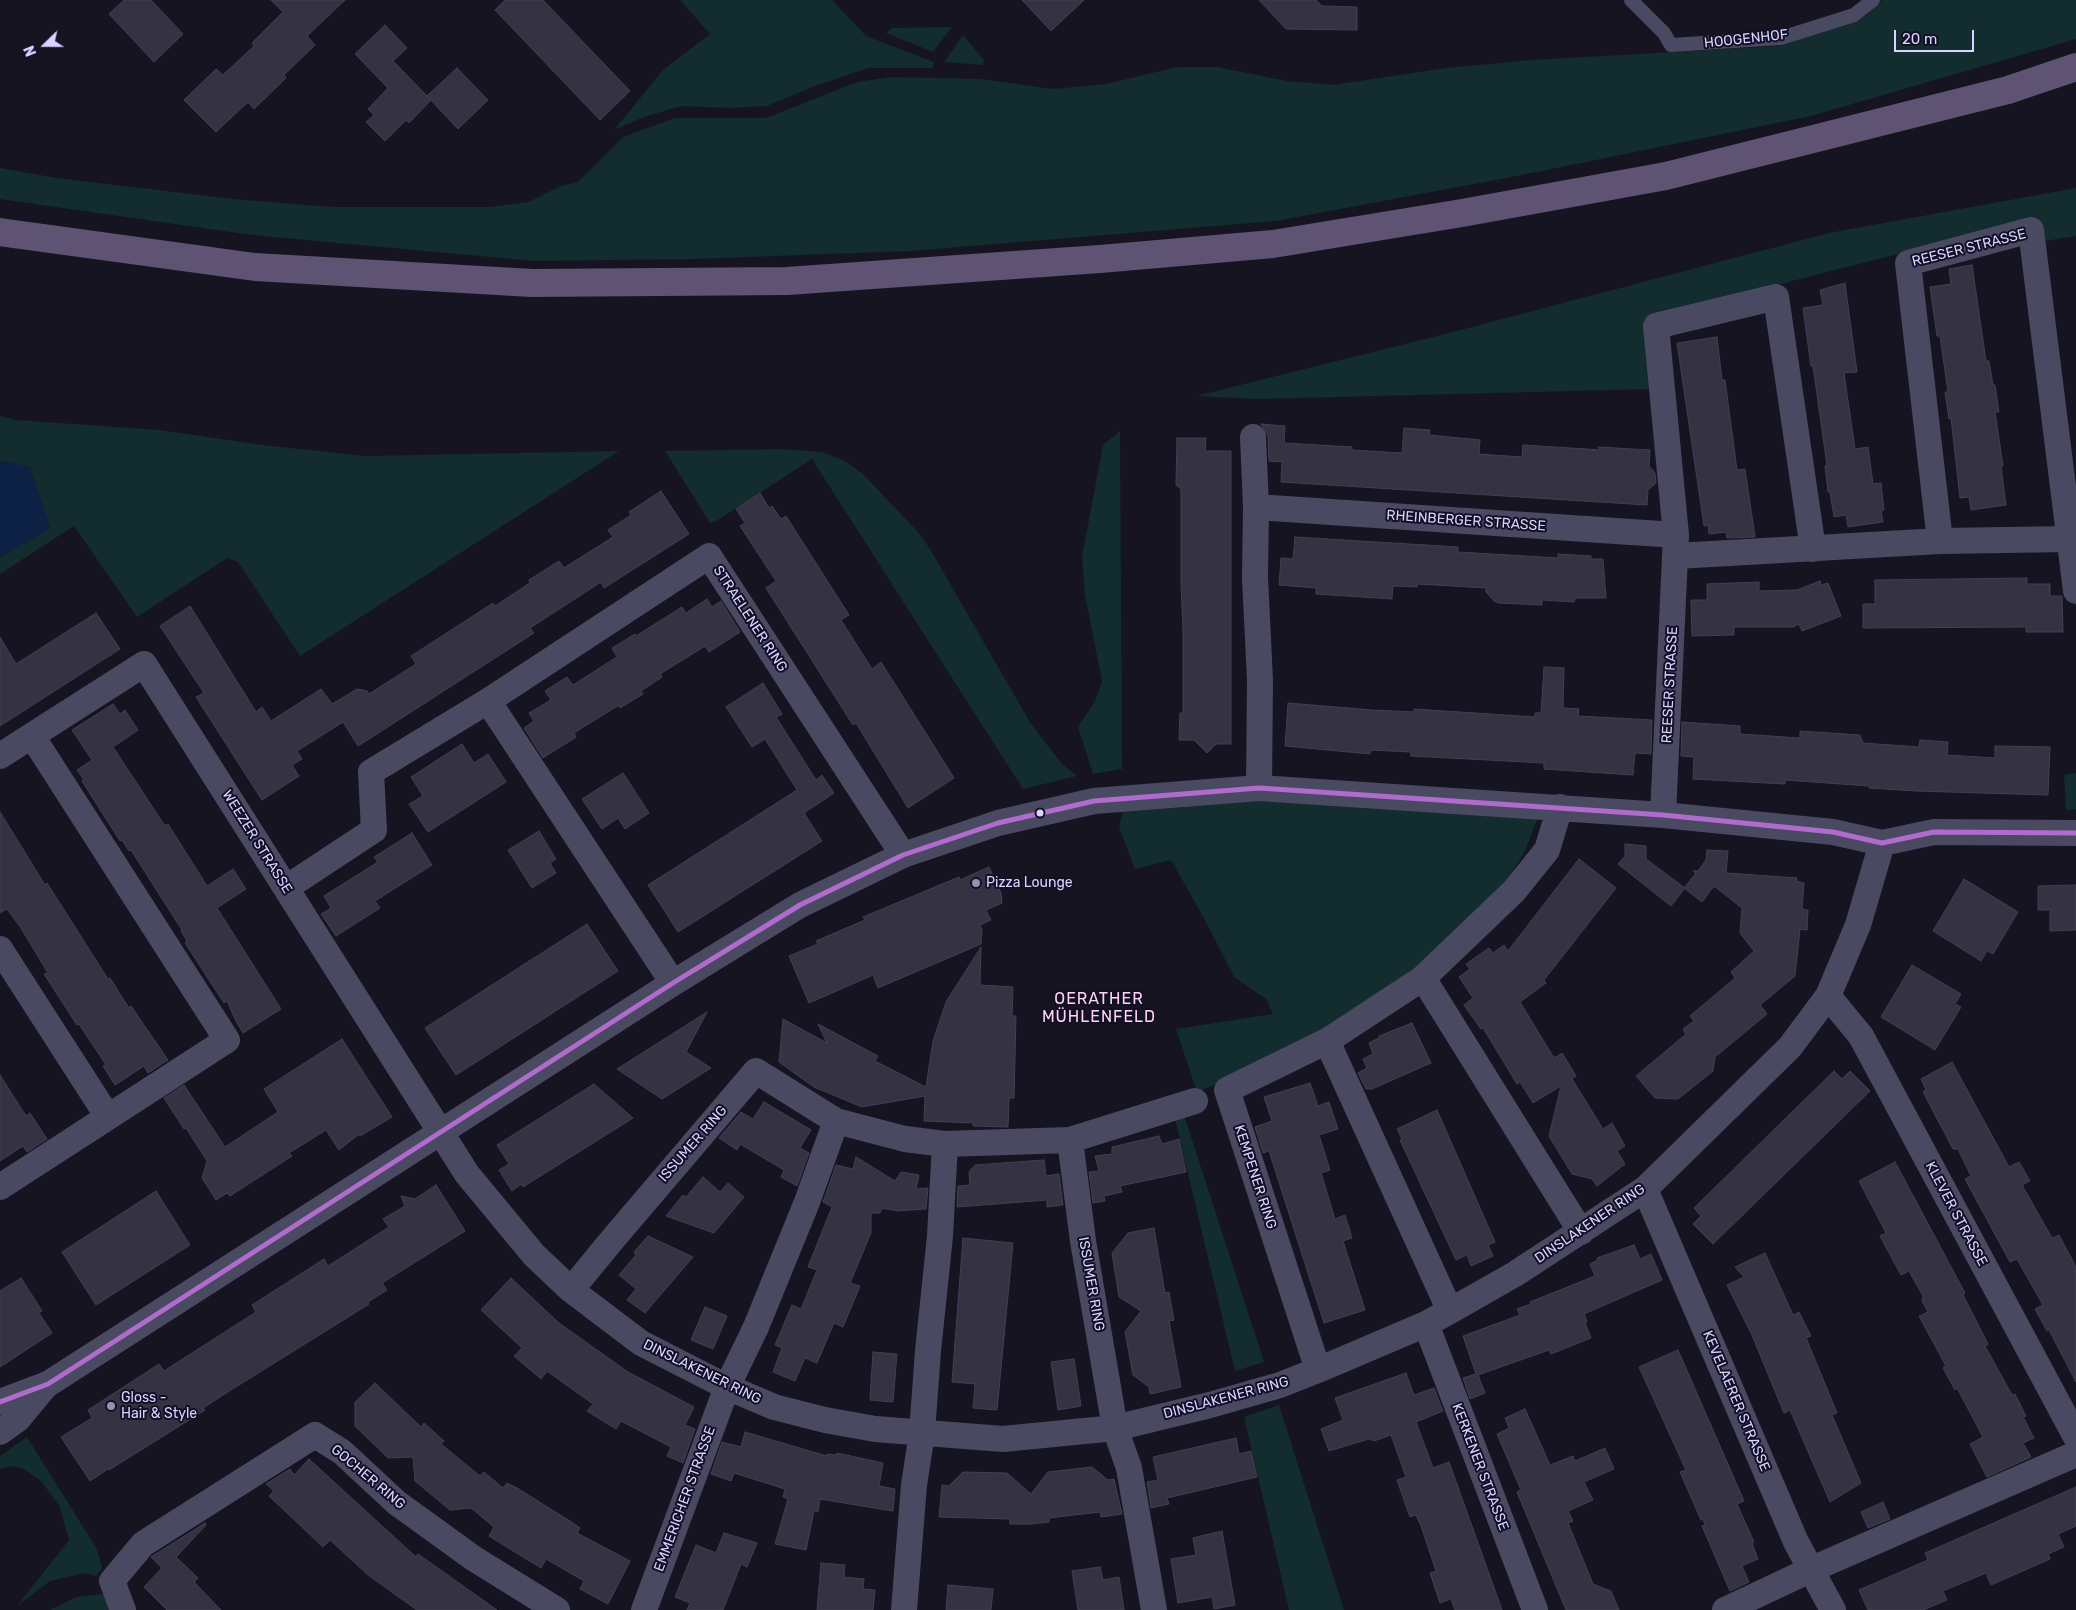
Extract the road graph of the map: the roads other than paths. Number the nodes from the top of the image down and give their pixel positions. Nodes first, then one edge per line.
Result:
1 (1631, 0) edge
2 (1873, 0) edge
3 (2076, 67) edge
4 (0, 232) edge
5 (1254, 437) dead end
6 (1256, 507) junction
7 (2070, 539) junction
8 (1940, 541) junction
9 (1676, 545) junction
10 (1813, 549) junction
11 (2076, 591) edge
12 (488, 701) junction
13 (32, 736) junction
14 (0, 756) edge
15 (1259, 788) junction
16 (1560, 807) junction
17 (1663, 815) junction
18 (2076, 833) edge
19 (1882, 843) junction
20 (903, 855) junction
21 (286, 888) junction
22 (0, 949) edge
23 (1423, 978) junction
24 (673, 984) junction
25 (1828, 996) junction
26 (1327, 1041) junction
27 (1195, 1101) dead end
28 (108, 1117) junction
29 (836, 1120) junction
30 (442, 1133) junction
31 (1070, 1140) junction
32 (945, 1144) junction
33 (0, 1187) edge
34 (1645, 1189) junction
35 (1580, 1232) junction
36 (571, 1290) junction
37 (1450, 1311) junction
38 (1426, 1324) junction
39 (1318, 1370) junction
40 (48, 1384) junction
41 (726, 1388) junction
42 (0, 1402) edge
43 (1115, 1428) junction
44 (0, 1432) edge
45 (922, 1433) junction
46 (2076, 1437) edge
47 (2076, 1454) edge
48 (1810, 1570) junction
49 (122, 1610) edge
50 (557, 1610) edge
51 (644, 1610) edge
52 (904, 1610) edge
53 (1154, 1610) edge
54 (1535, 1610) edge
55 (1725, 1610) edge
56 (1832, 1610) edge

1 - 2 lane, HOOGENHOF
3 - 4 main road
5 - 6 street
6 - 9 street, RHEINBERGER STRASSE
6 - 15 street
7 - 8 street
7 - 8 street, REESER STRASSE
7 - 11 street, REESER STRASSE
8 - 10 street
9 - 10 street
9 - 10 street, REESER STRASSE
9 - 17 street, REESER STRASSE
12 - 20 street, STRAELENER RING
12 - 21 street, STRAELENER RING
12 - 24 street
13 - 14 street, WEEZER STRASSE
13 - 21 street, WEEZER STRASSE
13 - 28 street
15 - 16 street
15 - 20 street
16 - 17 street
16 - 23 street, KEMPENER RING
17 - 19 street
18 - 19 street
19 - 25 street, DINSLAKENER RING
20 - 24 street
21 - 30 street, WEEZER STRASSE
22 - 28 street
23 - 26 street, KEMPENER RING
23 - 35 street
24 - 30 street
25 - 34 street, DINSLAKENER RING
25 - 46 street, KLEVER STRASSE
26 - 37 street
26 - 39 street, KEMPENER RING
27 - 31 street, ISSUMER RING
28 - 33 street
29 - 32 street, ISSUMER RING
29 - 36 street, ISSUMER RING
29 - 41 street
30 - 36 street, DINSLAKENER RING
30 - 40 street
31 - 32 street, ISSUMER RING
31 - 43 street, ISSUMER RING
32 - 45 street
34 - 35 street, DINSLAKENER RING
34 - 48 street, KEVELAERER STRASSE
35 - 37 street, DINSLAKENER RING
36 - 41 street, DINSLAKENER RING
37 - 38 street, DINSLAKENER RING
38 - 39 street, DINSLAKENER RING
38 - 54 street, KERKENER STRASSE
39 - 43 street, DINSLAKENER RING
40 - 42 street
40 - 44 street
41 - 45 street, DINSLAKENER RING
41 - 51 street, EMMERICHER STRASSE
43 - 45 street, DINSLAKENER RING
43 - 53 street, ISSUMER RING
45 - 52 street
47 - 48 street
48 - 55 street
48 - 56 street, KEVELAERER STRASSE
49 - 50 street, GOCHER RING

